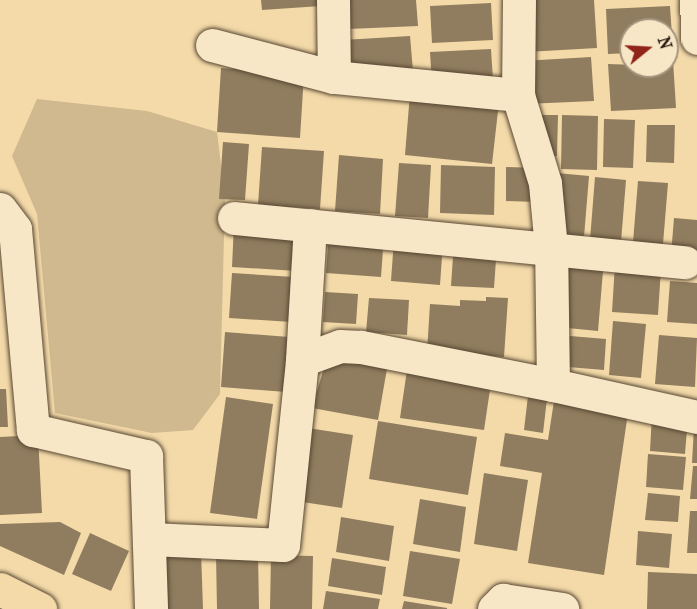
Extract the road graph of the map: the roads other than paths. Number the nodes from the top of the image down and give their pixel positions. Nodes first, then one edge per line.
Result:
1 (333, 0) edge
2 (519, 0) edge
3 (696, 0) edge
4 (697, 38) edge
5 (212, 45) dead end
6 (334, 77) junction
7 (518, 95) junction
8 (0, 210) edge
9 (234, 218) dead end
10 (310, 225) junction
11 (551, 248) junction
12 (685, 262) dead end
13 (302, 360) junction
14 (554, 385) junction
15 (697, 417) edge
16 (150, 539) junction
17 (0, 589) edge
18 (40, 609) edge
19 (151, 609) edge
20 (494, 609) edge
21 (562, 609) edge

1 - 6 street
2 - 7 street
3 - 4 street
5 - 6 street
6 - 7 street
7 - 11 street
8 - 16 street
9 - 10 street
10 - 11 street
10 - 13 street
11 - 12 street
11 - 14 street
13 - 14 street
13 - 16 street
14 - 15 street
16 - 19 street
17 - 18 main road
20 - 21 street

